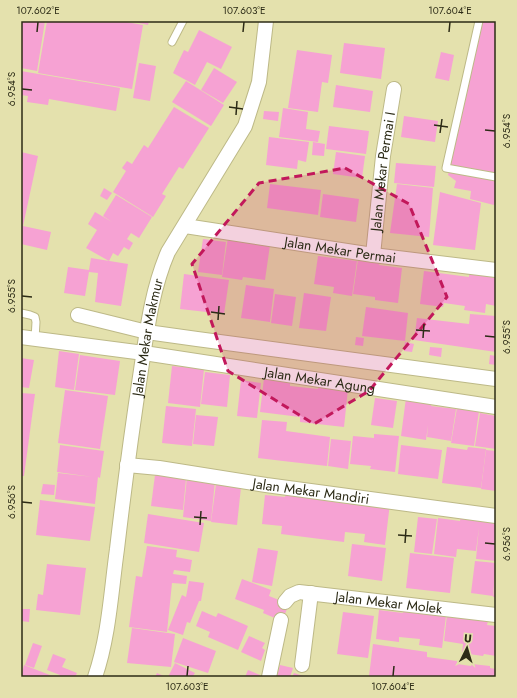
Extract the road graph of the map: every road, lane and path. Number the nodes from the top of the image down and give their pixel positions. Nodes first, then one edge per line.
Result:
1 (183, 21) edge
2 (479, 21) edge
3 (265, 26) edge
4 (172, 42) dead end
5 (394, 89) dead end
6 (496, 177) edge
7 (185, 226) junction
8 (373, 255) junction
9 (496, 270) edge
10 (21, 313) edge
11 (78, 315) dead end
12 (148, 332) junction
13 (28, 338) edge
14 (144, 353) junction
15 (496, 379) edge
16 (496, 407) edge
17 (127, 465) junction
18 (496, 516) edge
19 (311, 593) junction
20 (285, 602) dead end
21 (496, 615) edge
22 (281, 620) dead end
23 (302, 664) dead end
24 (95, 677) edge
25 (269, 677) edge

1 - 4 lane
2 - 6 lane
3 - 7 street, Jalan Mekar Makmur
5 - 8 street, Jalan Mekar Permai I
7 - 8 street, Jalan Mekar Permai
7 - 12 street, Jalan Mekar Makmur
8 - 9 street, Jalan Mekar Permai
10 - 13 lane
11 - 12 street, Jalan Mekar Agung
12 - 14 street, Jalan Mekar Makmur
12 - 15 street, Jalan Mekar Agung
13 - 14 street, Jalan Mekar Agung
14 - 16 street, Jalan Mekar Agung
14 - 17 street, Jalan Mekar Makmur
17 - 18 street, Jalan Mekar Mandiri
17 - 24 street, Jalan Mekar Makmur
19 - 20 street, Jalan Mekar Molek
19 - 21 street, Jalan Mekar Molek
19 - 23 street
22 - 25 street

